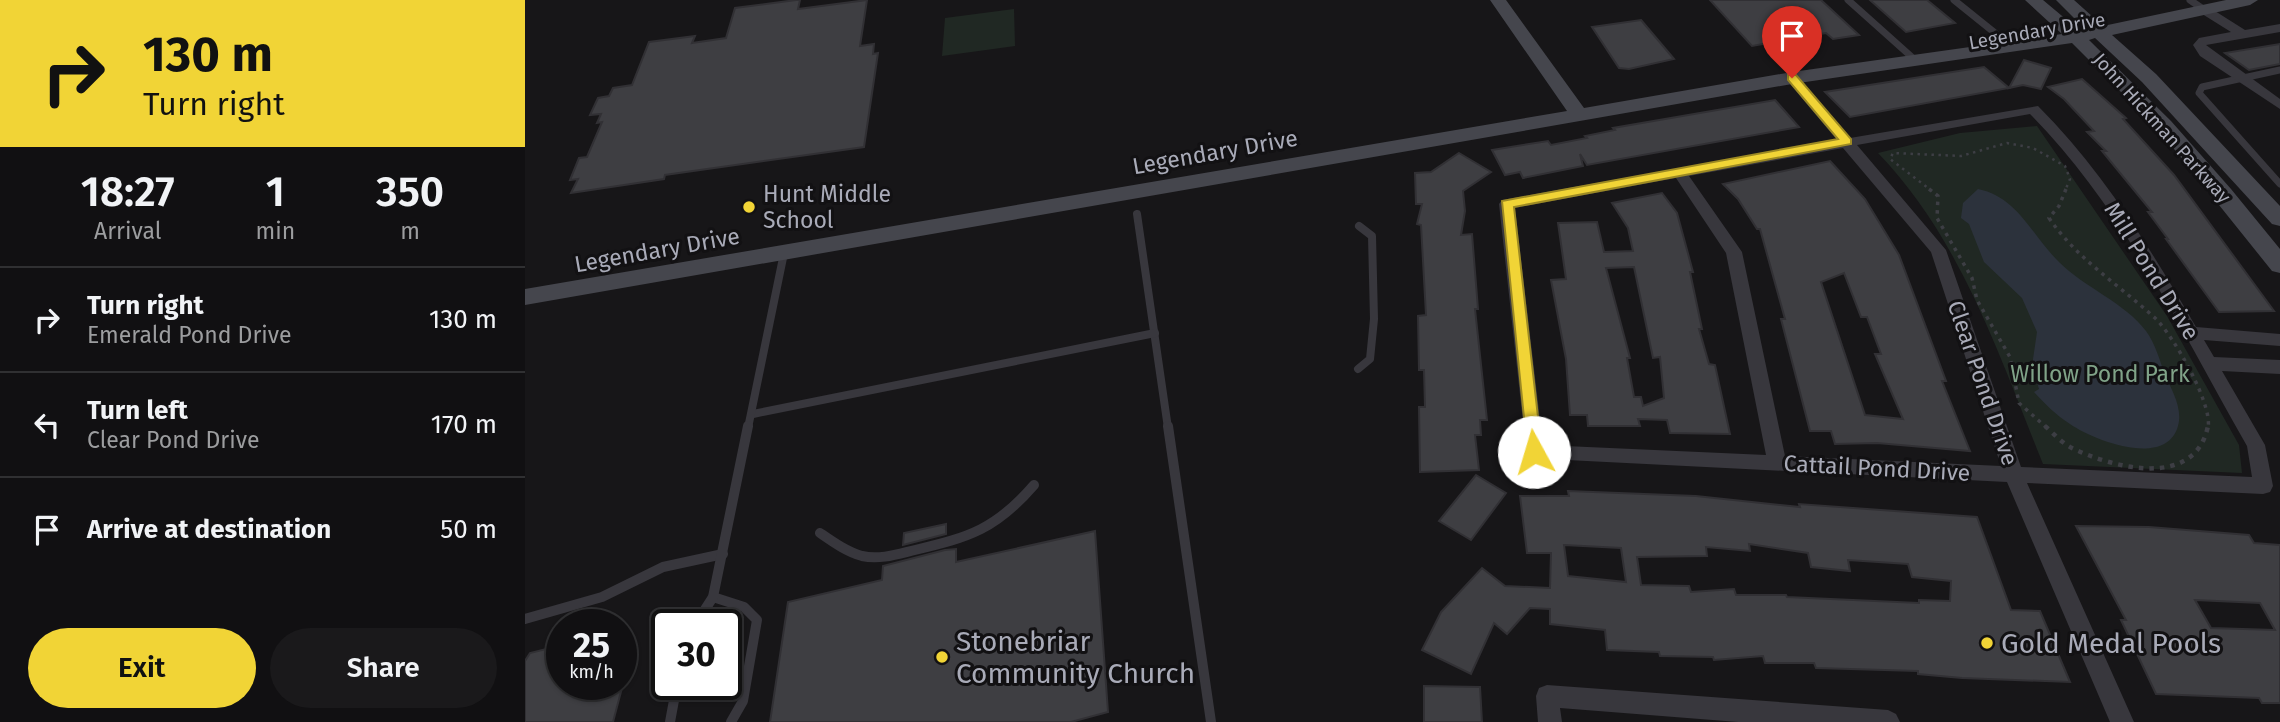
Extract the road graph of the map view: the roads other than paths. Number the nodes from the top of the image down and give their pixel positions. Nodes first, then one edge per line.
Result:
1 (1498, 0) edge
2 (1848, 0) edge
3 (1954, 0) edge
4 (2033, 0) edge
5 (2064, 0) edge
6 (2250, 0) edge
7 (2197, 4) edge
8 (2280, 27) edge
9 (2082, 29) junction
10 (2242, 34) junction
11 (2000, 37) junction
12 (1914, 59) junction
13 (2280, 70) edge
14 (1792, 78) junction
15 (2240, 78) junction
16 (2280, 105) edge
17 (1579, 114) junction
18 (1847, 141) junction
19 (1679, 173) junction
20 (2280, 184) edge
21 (1137, 214) dead end
22 (2280, 219) edge
23 (1359, 226) dead end
24 (784, 253) junction
25 (2280, 265) edge
26 (525, 297) edge
27 (1155, 333) junction
28 (2192, 333) junction
29 (2280, 340) edge
30 (2210, 364) junction
31 (2280, 367) edge
32 (1358, 369) dead end
33 (753, 414) junction
34 (1777, 464) junction
35 (2014, 475) junction
36 (1034, 485) dead end
37 (2263, 486) joint
38 (820, 533) dead end
39 (723, 554) junction
40 (713, 597) junction
41 (705, 609) edge
42 (525, 619) edge
43 (674, 700) edge
44 (670, 722) edge
45 (731, 722) edge
46 (1211, 722) edge
47 (1550, 722) edge
48 (1888, 722) edge
49 (2122, 722) edge

1 - 17 street
2 - 12 lane
3 - 11 lane
4 - 9 street, John Hickman Parkway
5 - 9 street, John Hickman Parkway
6 - 7 street, Legendary Drive
7 - 9 street, Legendary Drive
7 - 10 street
8 - 10 street
9 - 11 street, Legendary Drive
9 - 12 street, Legendary Drive
9 - 22 street, John Hickman Parkway
9 - 25 street, John Hickman Parkway
10 - 15 street
11 - 12 street, Legendary Drive
12 - 14 street, Legendary Drive
13 - 15 lane
14 - 17 street, Legendary Drive
14 - 18 street, Clear Pond Drive
15 - 16 street
15 - 20 lane
17 - 24 street, Legendary Drive
18 - 19 street
18 - 28 street, Mill Pond Drive
18 - 35 street, Clear Pond Drive
19 - 34 street
19 - 34 street, Cattail Pond Drive
21 - 27 lane
23 - 32 lane
24 - 26 street, Legendary Drive
24 - 33 lane
27 - 33 lane
27 - 46 lane
28 - 29 street
28 - 30 street, Mill Pond Drive
30 - 31 street
30 - 37 street, Mill Pond Drive
33 - 39 lane
34 - 35 street, Cattail Pond Drive
35 - 37 street, Cattail Pond Drive
35 - 49 street, Clear Pond Drive
36 - 38 lane
39 - 40 lane
39 - 42 lane
40 - 41 lane
40 - 45 lane
43 - 44 lane
47 - 48 street

